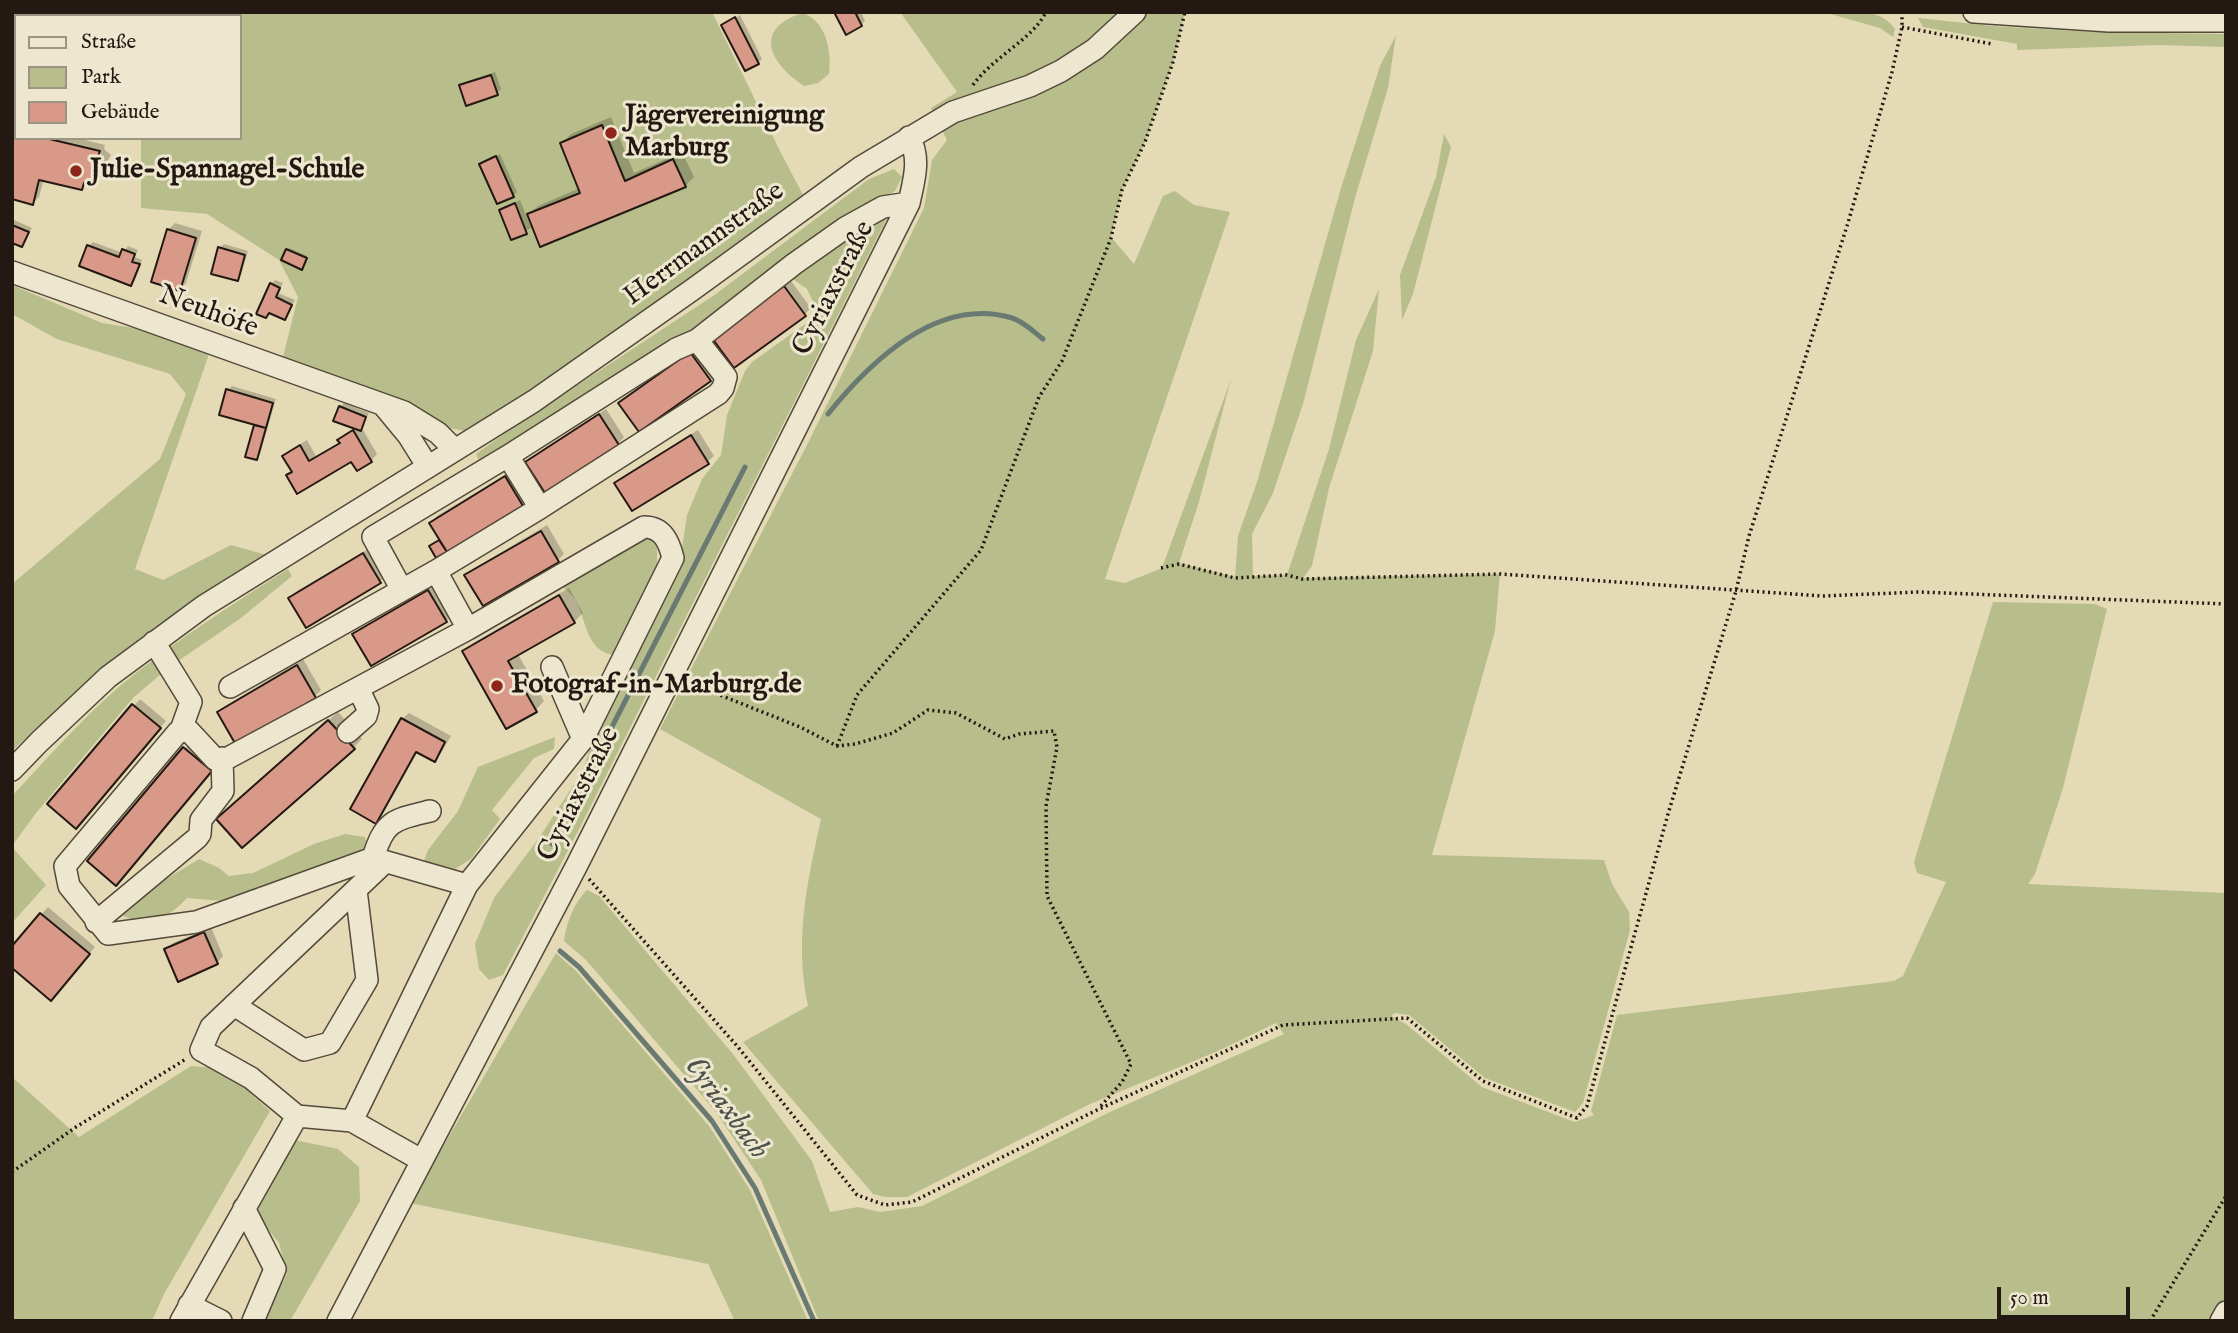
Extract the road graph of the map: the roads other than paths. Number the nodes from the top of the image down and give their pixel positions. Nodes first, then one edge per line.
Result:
1 (1135, 12) edge
2 (1974, 12) edge
3 (2226, 21) edge
4 (909, 136) junction
5 (909, 203) junction
6 (12, 272) edge
7 (697, 340) junction
8 (384, 406) junction
9 (455, 450) junction
10 (508, 456) junction
11 (428, 467) junction
12 (540, 508) junction
13 (436, 571) junction
14 (402, 590) junction
15 (468, 629) junction
16 (154, 642) junction
17 (552, 667) dead end
18 (230, 687) dead end
19 (358, 688) junction
20 (181, 730) junction
21 (348, 732) dead end
22 (583, 739) junction
23 (222, 758) junction
24 (12, 770) edge
25 (430, 811) dead end
26 (379, 860) junction
27 (467, 885) junction
28 (356, 890) junction
29 (96, 922) junction
30 (234, 1005) junction
31 (297, 1116) junction
32 (352, 1121) junction
33 (421, 1160) junction
34 (244, 1208) junction
35 (2226, 1312) edge
36 (185, 1313) edge
37 (221, 1321) edge
38 (253, 1321) edge
39 (338, 1321) edge
40 (2221, 1321) edge

1 - 4 street, Herrmannstraße
2 - 3 street
4 - 5 street, Cyriaxstraße
4 - 9 street, Herrmannstraße
5 - 7 street
5 - 33 street, Cyriaxstraße
6 - 8 street, Neuhöfe
7 - 10 street
7 - 12 street
8 - 9 street, Neuhöfe
8 - 11 street
9 - 11 street, Herrmannstraße
10 - 12 street
10 - 14 street
11 - 16 street, Herrmannstraße
12 - 13 street
13 - 14 street
13 - 15 street
14 - 18 street
15 - 19 street
15 - 22 street
16 - 20 street
16 - 24 street, Herrmannstraße
17 - 22 street
19 - 21 street
19 - 23 street
20 - 23 street
20 - 29 street
22 - 27 street
23 - 29 street
25 - 26 street
26 - 27 street
26 - 28 street
26 - 29 street
27 - 32 street
28 - 30 street
28 - 30 street
30 - 31 street
31 - 32 street
31 - 34 street
32 - 33 street
33 - 39 street, Cyriaxstraße
34 - 36 street
34 - 38 street
35 - 40 street
36 - 37 street

